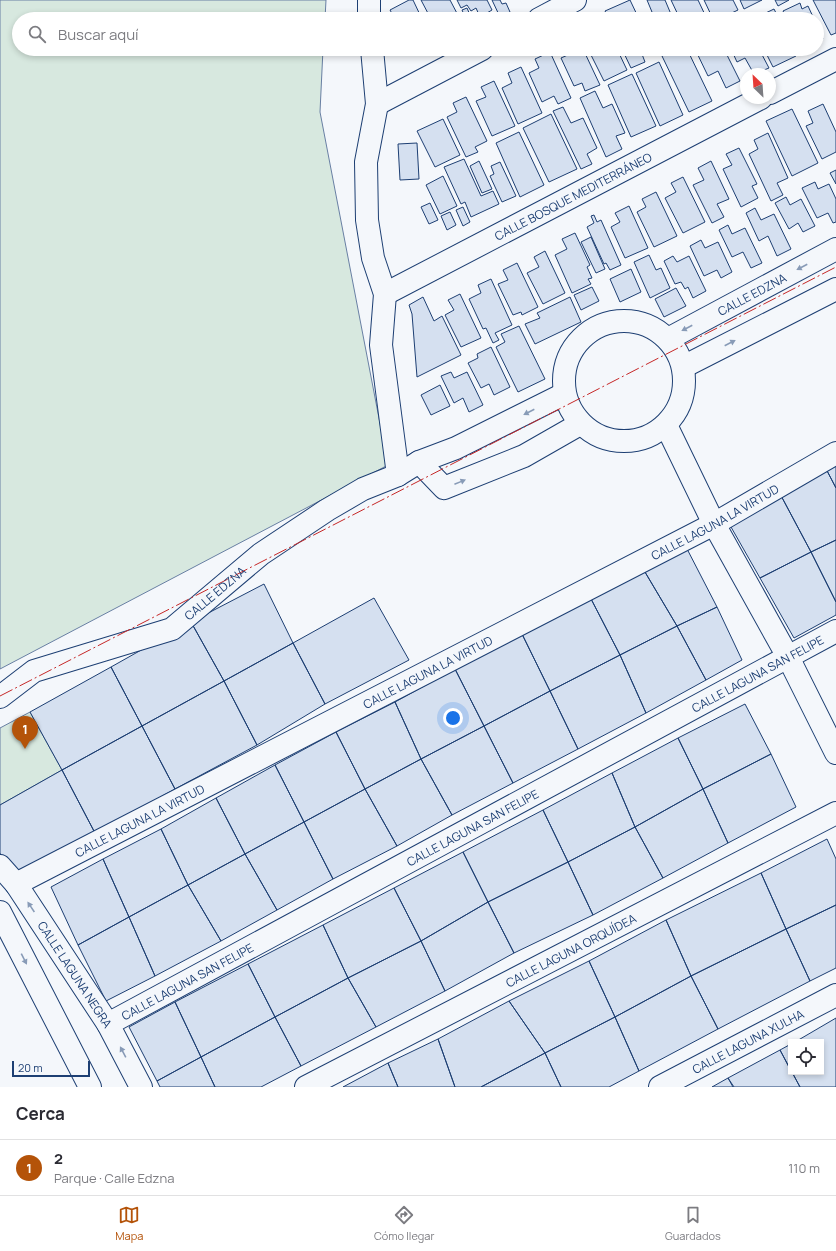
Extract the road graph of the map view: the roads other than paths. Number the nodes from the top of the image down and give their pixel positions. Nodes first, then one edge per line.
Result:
1 (370, 0) edge
2 (575, 0) edge
3 (369, 12) edge
4 (552, 12) edge
5 (373, 56) edge
6 (469, 56) edge
7 (836, 59) edge
8 (776, 90) edge
9 (377, 104) junction
10 (749, 104) edge
11 (836, 249) edge
12 (836, 289) edge
13 (385, 294) junction
14 (668, 339) junction
15 (683, 367) junction
16 (564, 394) junction
17 (580, 424) junction
18 (666, 425) junction
19 (836, 453) edge
20 (419, 462) junction
21 (398, 475) junction
22 (714, 524) junction
23 (836, 631) edge
24 (788, 658) junction
25 (0, 697) edge
26 (836, 753) edge
27 (836, 813) edge
28 (0, 866) edge
29 (16, 884) junction
30 (0, 912) edge
31 (836, 995) edge
32 (108, 1024) junction
33 (90, 1087) edge
34 (141, 1087) edge
35 (306, 1087) edge
36 (660, 1087) edge

1 - 3 street
2 - 4 street
5 - 9 street
6 - 9 street
7 - 8 street
9 - 13 street
10 - 13 street, CALLE BOSQUE MEDITERRÁNEO
11 -> 14 street, CALLE EDZNA
15 -> 12 street
13 - 21 street
14 - 15 street
14 - 16 street
15 - 18 street
16 - 17 street
16 -> 20 street, CALLE EDZNA
17 - 18 street
20 -> 17 street
18 - 22 street
19 - 22 street, CALLE LAGUNA LA VIRTUD
20 - 21 street, CALLE EDZNA
21 - 25 street, CALLE EDZNA
22 - 24 street
22 - 29 street, CALLE LAGUNA LA VIRTUD
23 - 24 street, CALLE LAGUNA SAN FELIPE
24 - 26 street
24 - 32 street, CALLE LAGUNA SAN FELIPE
27 - 35 street, CALLE LAGUNA ORQUÍDEA
28 - 29 street, CALLE LAGUNA NEGRA
32 -> 29 street, CALLE LAGUNA NEGRA
30 -> 33 street
31 - 36 street, CALLE LAGUNA XULHA
34 -> 32 street, CALLE LAGUNA NEGRA

